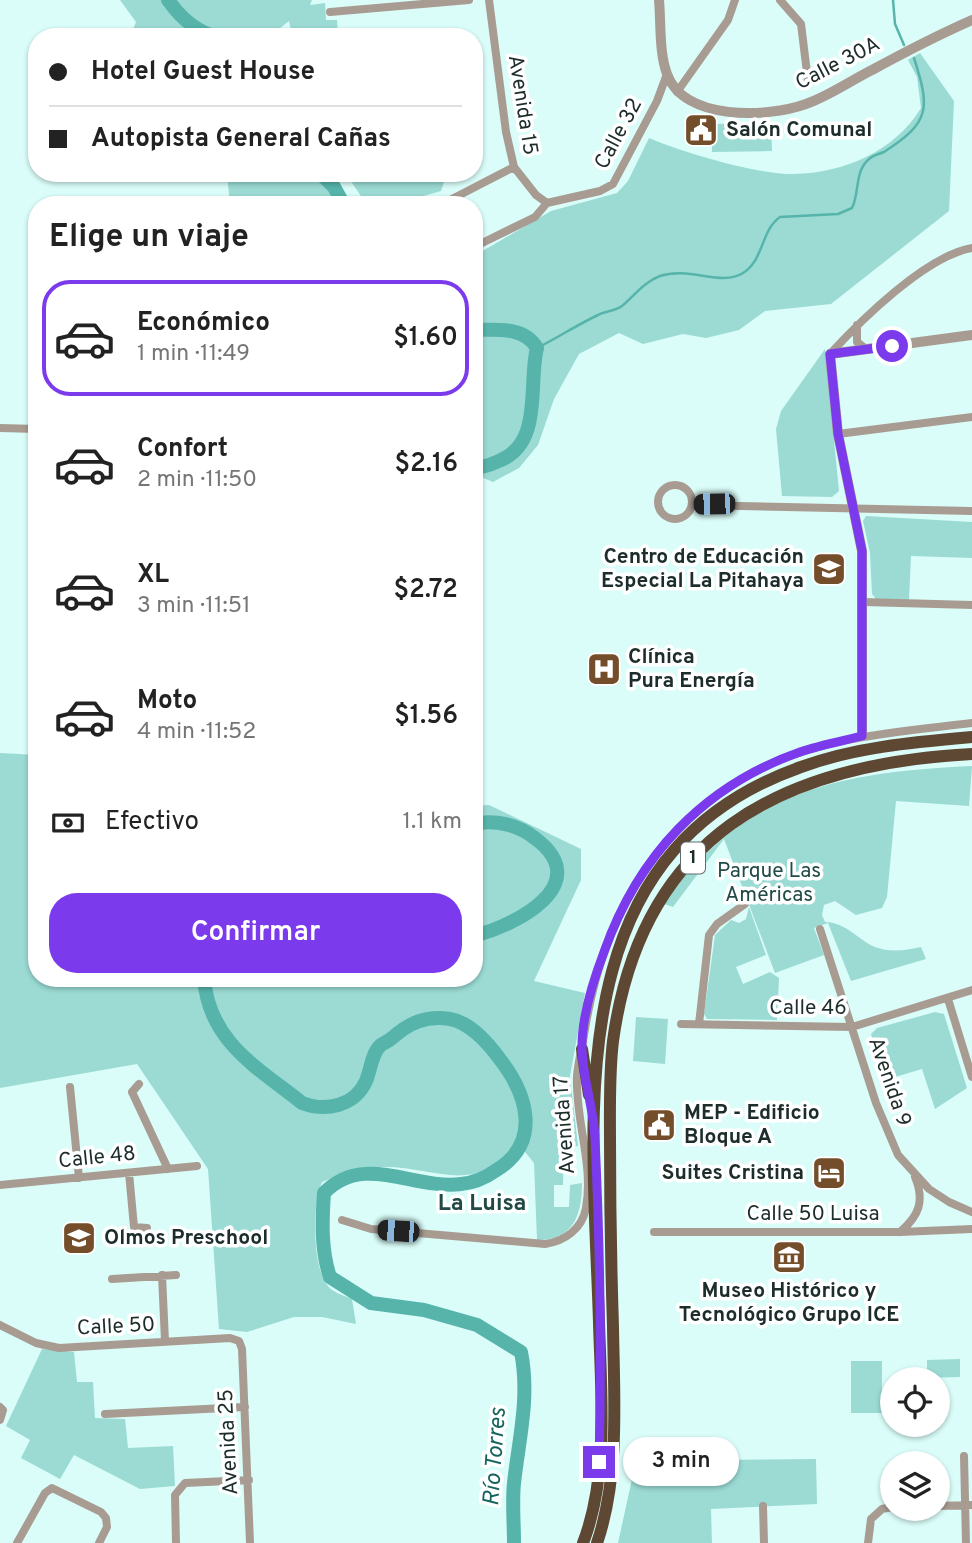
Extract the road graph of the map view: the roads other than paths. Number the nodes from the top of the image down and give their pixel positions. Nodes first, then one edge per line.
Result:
1 (469, 0) edge
2 (489, 0) edge
3 (659, 0) edge
4 (735, 0) edge
5 (780, 0) edge
6 (330, 12) dead end
7 (972, 20) edge
8 (667, 74) junction
9 (808, 80) dead end
10 (677, 92) junction
11 (514, 167) junction
12 (458, 196) edge
13 (547, 203) junction
14 (483, 243) edge
15 (972, 248) edge
16 (857, 325) junction
17 (972, 335) edge
18 (866, 349) junction
19 (830, 354) junction
20 (972, 417) edge
21 (0, 428) edge
22 (28, 429) edge
23 (838, 434) junction
24 (692, 505) junction
25 (852, 506) junction
26 (972, 511) edge
27 (863, 602) junction
28 (972, 605) edge
29 (972, 723) edge
30 (862, 736) junction
31 (972, 737) edge
32 (972, 754) edge
33 (745, 904) dead end
34 (820, 929) dead end
35 (972, 990) edge
36 (948, 999) junction
37 (681, 1024) dead end
38 (699, 1024) junction
39 (852, 1027) junction
40 (582, 1049) junction
41 (972, 1077) edge
42 (139, 1084) dead end
43 (70, 1087) dead end
44 (595, 1137) junction
45 (197, 1166) dead end
46 (167, 1169) junction
47 (129, 1173) junction
48 (914, 1174) junction
49 (79, 1178) junction
50 (0, 1185) edge
51 (972, 1212) edge
52 (342, 1220) dead end
53 (146, 1228) dead end
54 (972, 1229) edge
55 (654, 1232) dead end
56 (900, 1232) junction
57 (162, 1275) junction
58 (176, 1275) dead end
59 (112, 1279) dead end
60 (0, 1325) edge
61 (165, 1341) junction
62 (239, 1341) joint
63 (245, 1406) junction
64 (1, 1408) edge
65 (105, 1414) dead end
66 (0, 1420) edge
67 (964, 1456) dead end
68 (248, 1480) junction
69 (968, 1505) edge
70 (763, 1506) dead end
71 (950, 1506) edge
72 (880, 1511) edge
73 (17, 1543) edge
74 (99, 1543) edge
75 (176, 1543) edge
76 (250, 1543) edge
77 (583, 1543) edge
78 (597, 1543) edge
79 (764, 1543) edge
80 (868, 1543) edge
81 (966, 1543) edge

1 - 6 street
2 - 11 street, Avenida 15
3 - 8 street
4 - 10 street
5 - 9 street
7 - 10 street, Calle 30A
8 - 10 street
8 - 13 street, Calle 32
11 - 12 street
11 - 13 street, Avenida 15
13 - 14 street, Calle 32
15 - 16 street
16 - 18 street
16 - 19 street
17 - 18 street
18 - 19 street
19 - 23 street
20 - 23 street
21 - 22 street
23 - 25 street
24 - 24 street
24 - 25 street
25 - 26 street
25 - 27 street
27 - 28 street
27 - 30 street
29 - 30 street, Avenida 17
30 - 40 street, Avenida 17
31 - 44 highway, 1
32 - 78 highway, 1
33 - 38 street
34 - 39 street, Avenida 9
35 - 36 street, Calle 46
36 - 39 street, Calle 46
36 - 41 street
37 - 38 street, Calle 46
38 - 39 street, Calle 46
39 - 48 street, Avenida 9
40 - 44 highway
40 - 52 street, Avenida 17
42 - 46 street
43 - 49 street
44 - 77 highway, 1
45 - 46 street, Calle 48
46 - 47 street, Calle 48
47 - 49 street, Calle 48
47 - 53 street
48 - 51 street, Avenida 9
48 - 56 street
49 - 50 street, Calle 48
54 - 56 street, Calle 50 Luisa
55 - 56 street, Calle 50 Luisa
57 - 58 street
57 - 59 street
57 - 61 street
60 - 61 street, Calle 50
61 - 62 street, Calle 50
62 - 63 street, Avenida 25
63 - 65 street
63 - 68 street, Avenida 25
64 - 66 street
67 - 69 street
68 - 75 street
68 - 76 street, Avenida 25
69 - 71 street
69 - 81 street
70 - 79 street
72 - 80 street
73 - 74 street

